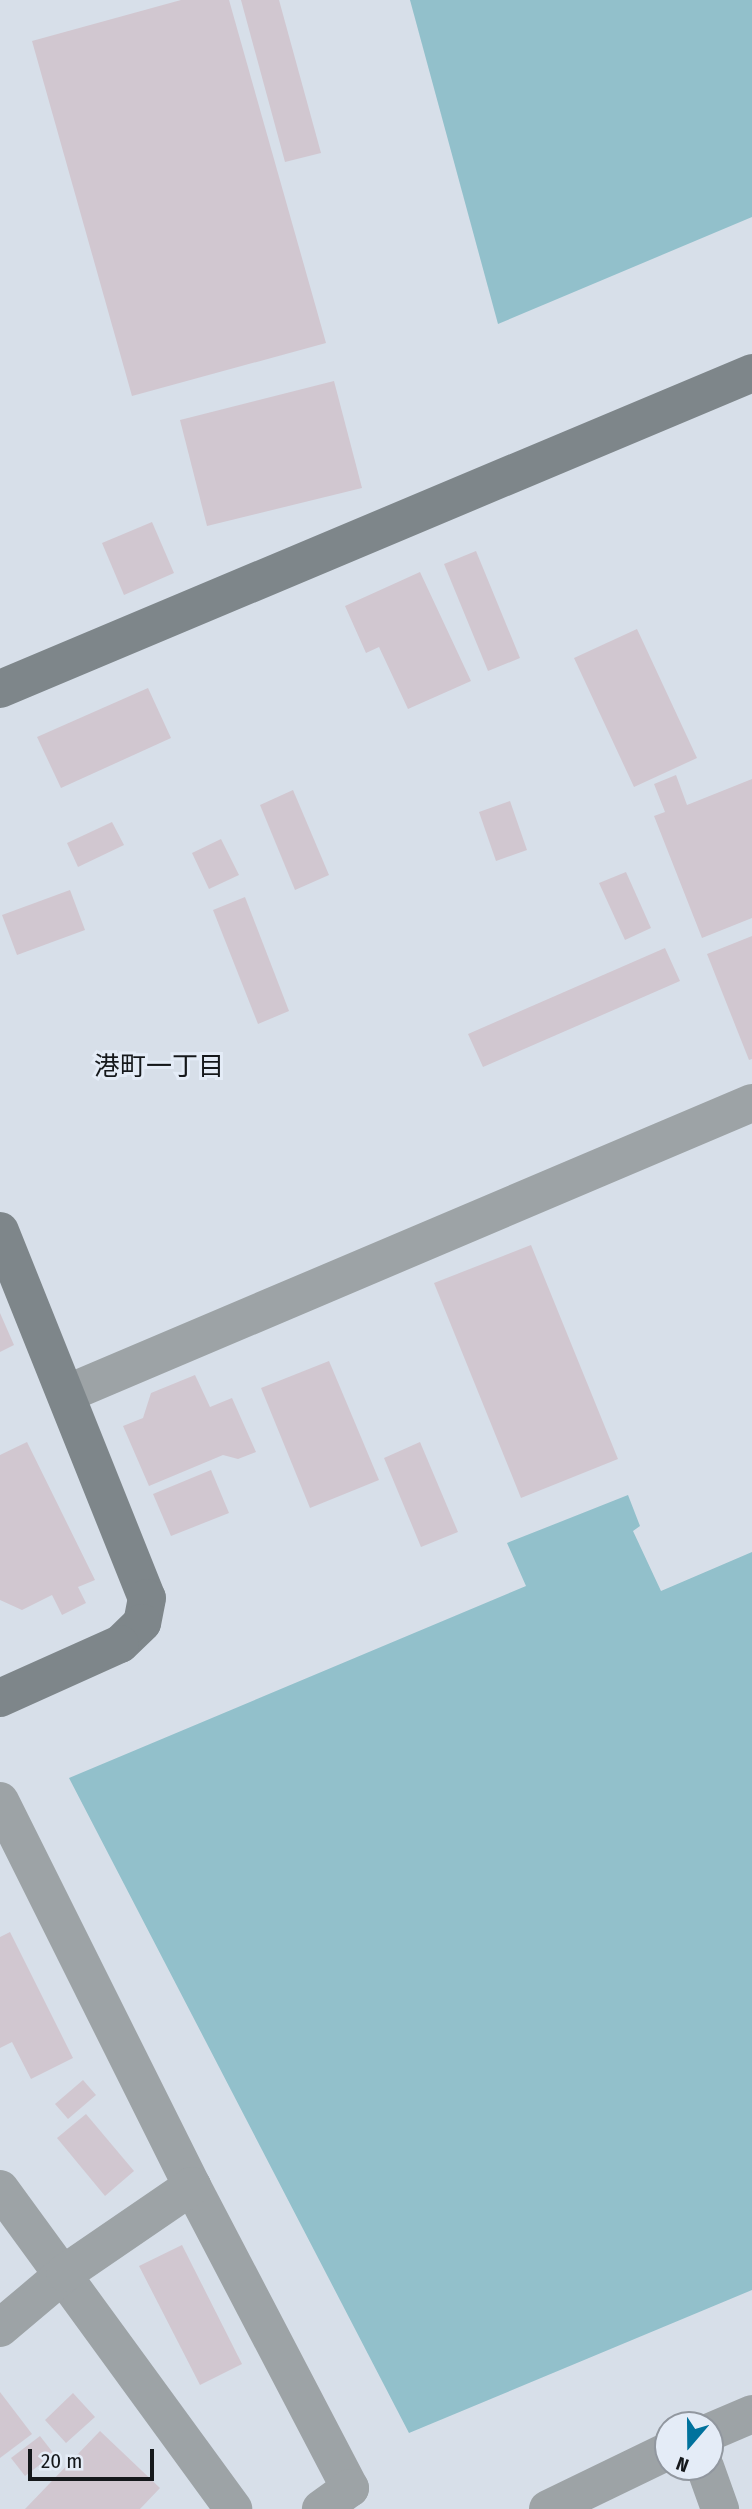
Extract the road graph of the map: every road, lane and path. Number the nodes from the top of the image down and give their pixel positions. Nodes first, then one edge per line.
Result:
1 (752, 373) edge
2 (0, 689) edge
3 (752, 1103) edge
4 (0, 1231) edge
5 (66, 1394) junction
6 (0, 1698) edge
7 (0, 1801) edge
8 (192, 2186) junction
9 (0, 2189) edge
10 (65, 2273) junction
11 (0, 2328) edge
12 (752, 2414) edge
13 (724, 2426) edge
14 (654, 2458) edge
15 (710, 2481) edge
16 (233, 2509) edge
17 (321, 2509) edge
18 (548, 2509) edge
19 (720, 2509) edge

1 - 2 street
3 - 5 street
4 - 5 street
5 - 6 street
7 - 8 street
8 - 10 street
8 - 17 street
9 - 10 street
10 - 11 street
10 - 16 street
12 - 13 street
14 - 18 street
15 - 19 street

